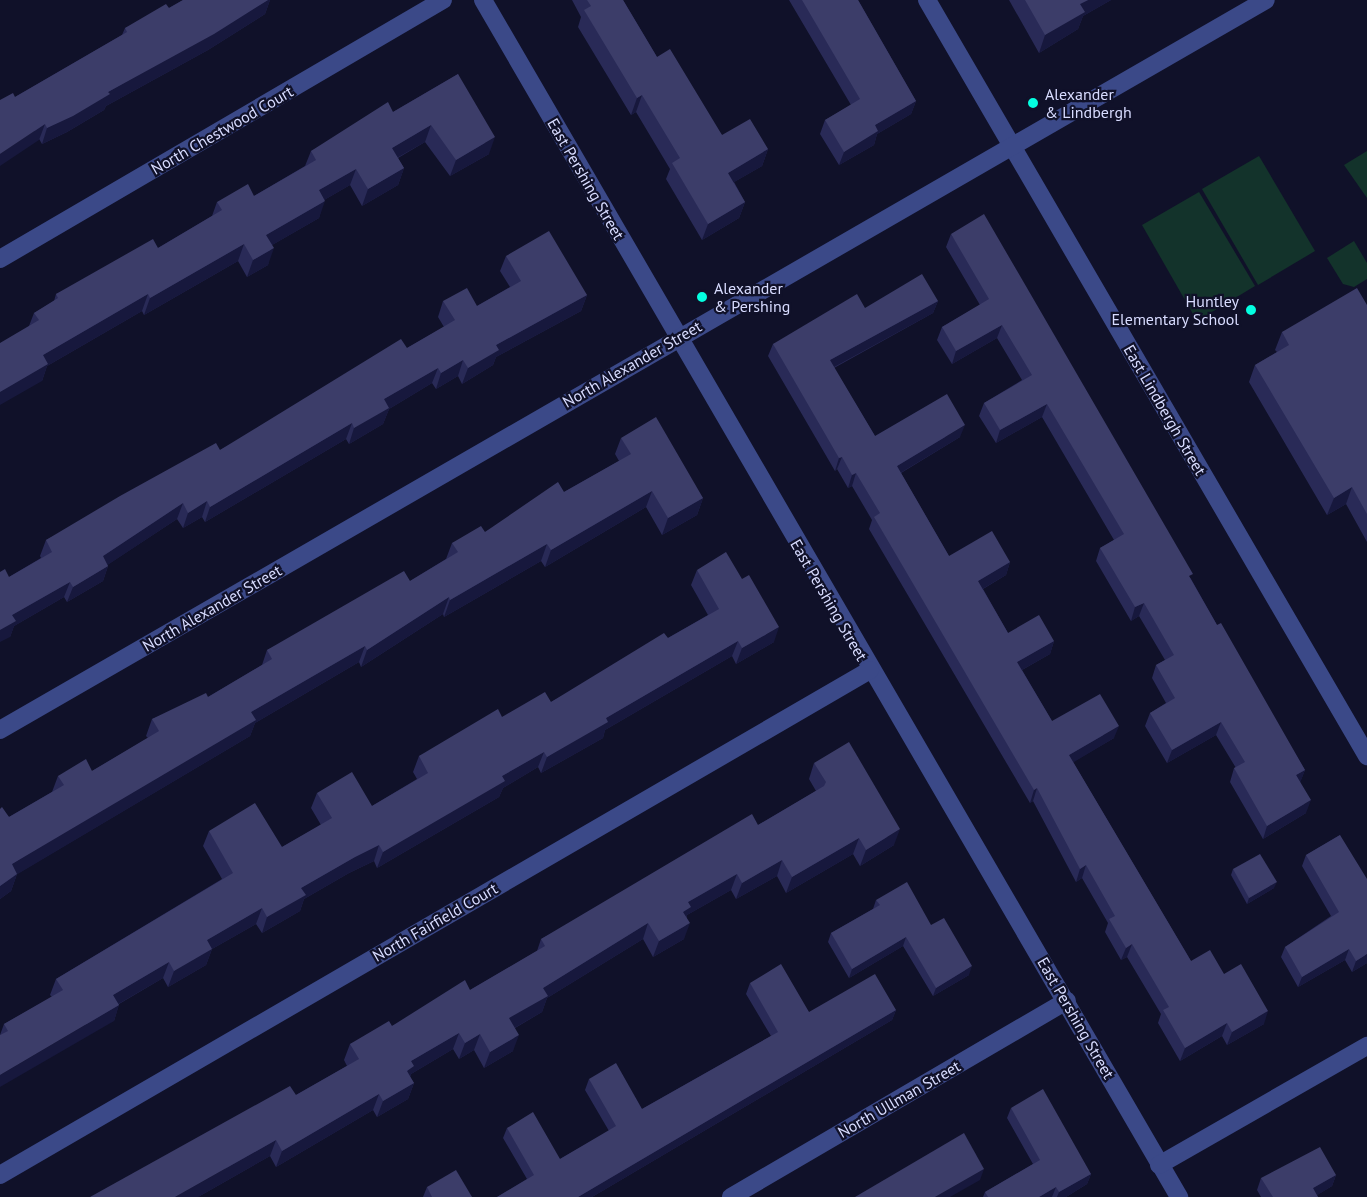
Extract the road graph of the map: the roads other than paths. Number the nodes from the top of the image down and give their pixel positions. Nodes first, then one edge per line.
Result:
1 (444, 0) edge
2 (483, 0) edge
3 (927, 0) edge
4 (1266, 0) edge
5 (1013, 147) junction
6 (0, 260) edge
7 (677, 338) junction
8 (870, 670) junction
9 (0, 730) edge
10 (1367, 756) edge
11 (1067, 1001) junction
12 (1367, 1046) edge
13 (1159, 1165) junction
14 (0, 1174) edge
15 (731, 1197) edge
16 (1179, 1197) edge

1 - 6 street, North Chestwood Court
2 - 7 street, East Pershing Street
3 - 5 street, East Lindbergh Street
4 - 5 street, North Alexander Street
5 - 7 street, North Alexander Street
5 - 10 street, East Lindbergh Street
7 - 8 street, East Pershing Street
7 - 9 street, North Alexander Street
8 - 11 street, East Pershing Street
8 - 14 street, North Fairfield Court
11 - 13 street, East Pershing Street
11 - 15 street, North Ullman Street
12 - 13 street
13 - 16 street, East Pershing Street

